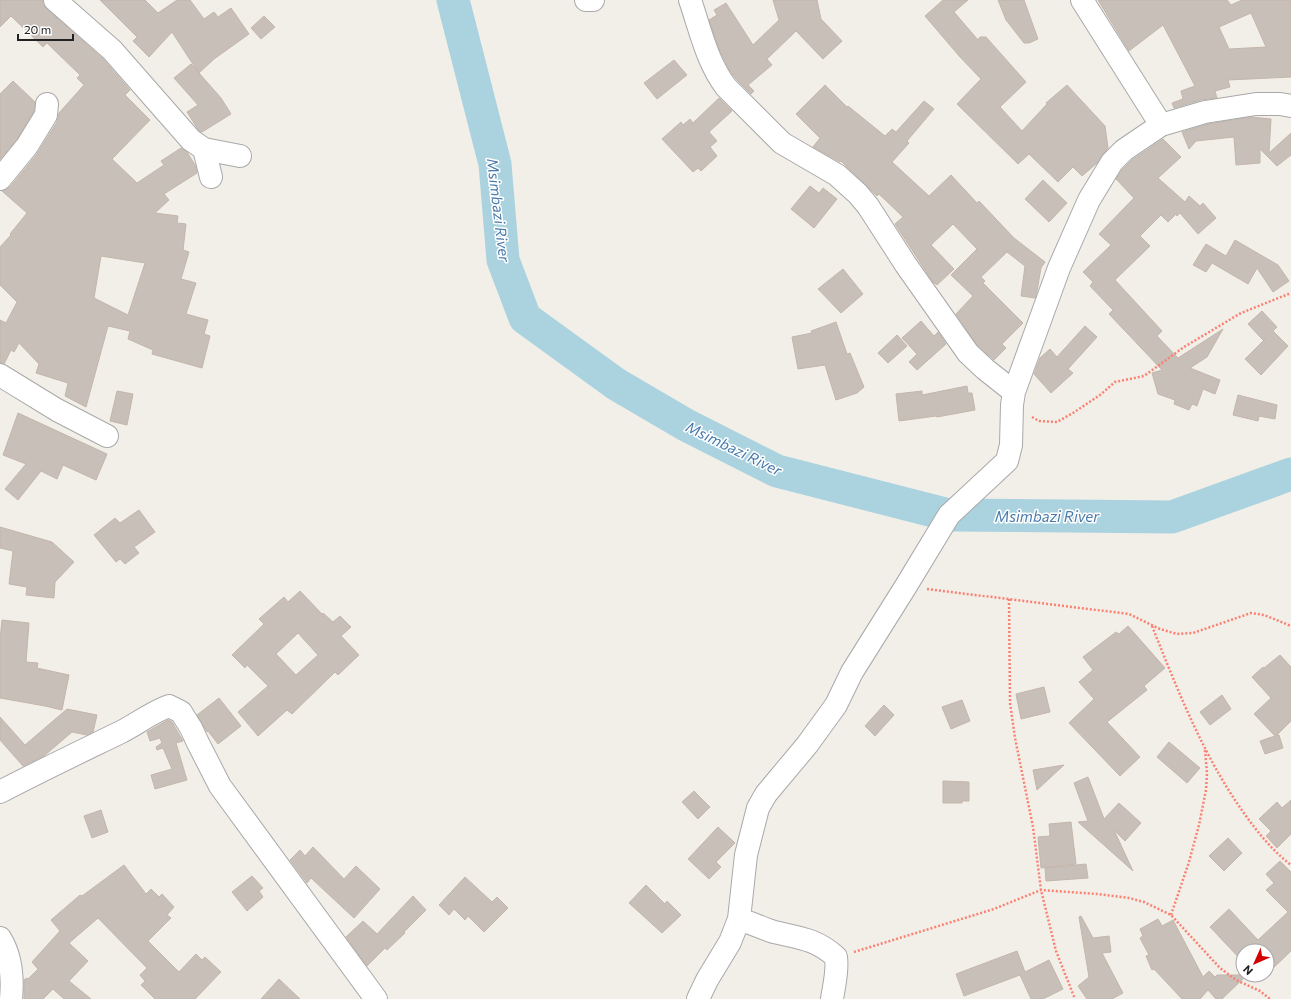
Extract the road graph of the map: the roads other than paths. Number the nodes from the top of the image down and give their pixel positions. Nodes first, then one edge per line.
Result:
1 (55, 0) edge
2 (586, 0) edge
3 (594, 0) edge
4 (690, 0) edge
5 (1082, 0) edge
6 (47, 104) dead end
7 (1291, 106) edge
8 (1161, 125) junction
9 (204, 149) junction
10 (240, 156) dead end
11 (211, 177) dead end
12 (0, 179) edge
13 (0, 375) edge
14 (1013, 399) junction
15 (107, 436) dead end
16 (0, 792) edge
17 (739, 919) junction
18 (0, 938) edge
19 (12, 999) edge
20 (376, 999) edge
21 (698, 999) edge
22 (832, 999) edge

1 - 9 street
2 - 3 street
4 - 14 street
5 - 8 street
6 - 12 street
7 - 8 street
8 - 14 street
9 - 10 street
9 - 11 street
13 - 15 street
14 - 17 street
16 - 20 street
17 - 21 street
17 - 22 street
18 - 19 street

